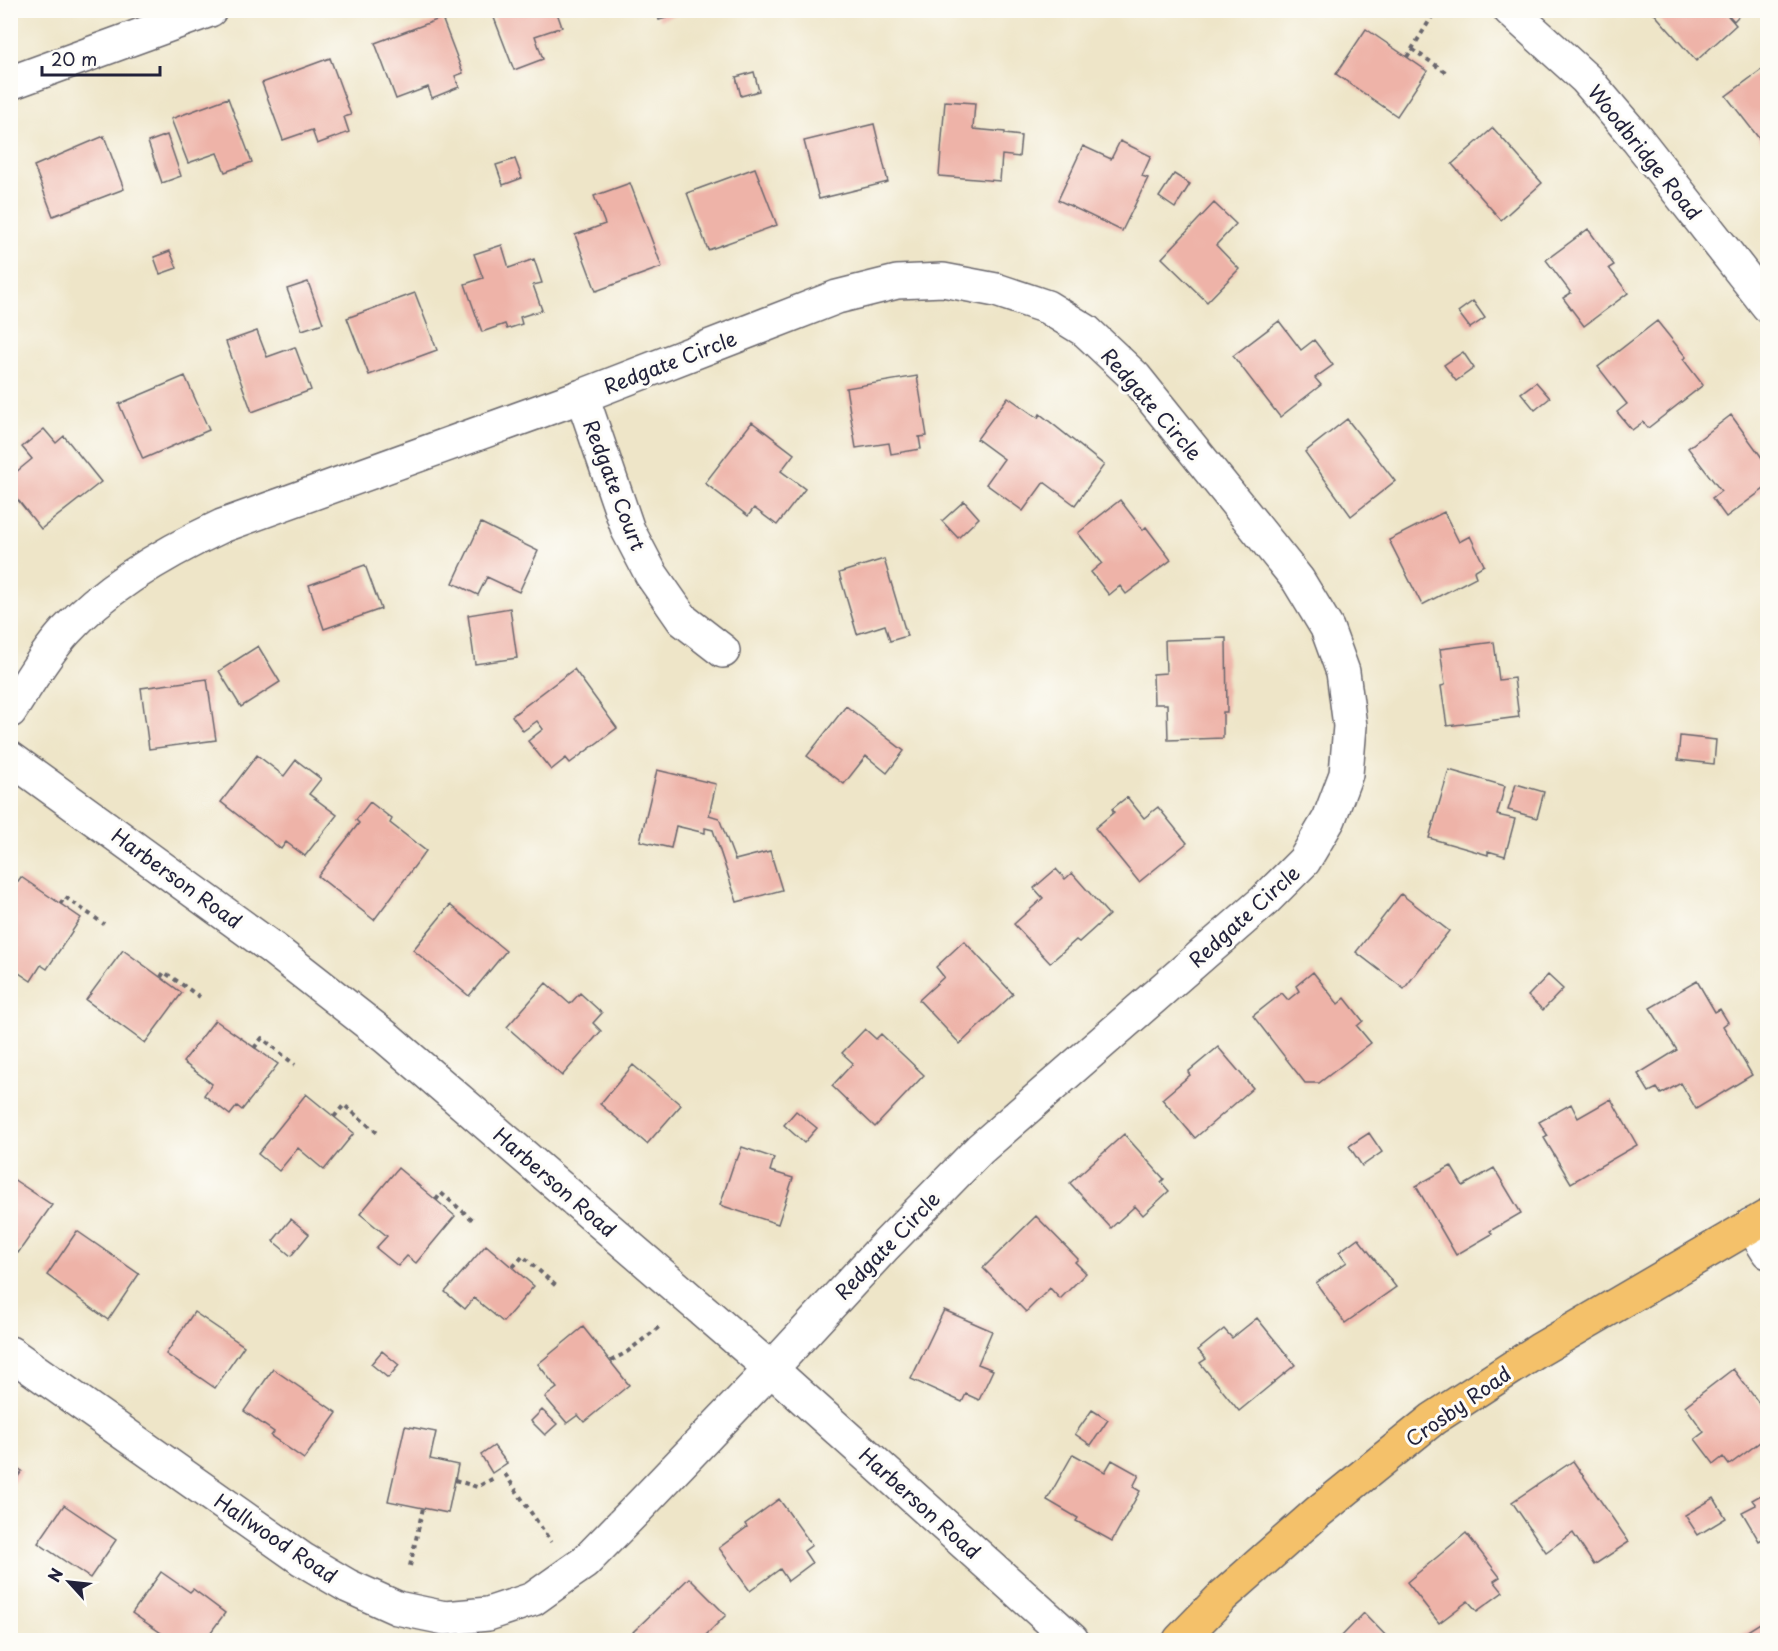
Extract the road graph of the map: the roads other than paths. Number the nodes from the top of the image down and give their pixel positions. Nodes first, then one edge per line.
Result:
1 (210, 10) edge
2 (1510, 10) edge
3 (10, 83) edge
4 (1767, 306) edge
5 (582, 396) junction
6 (723, 651) dead end
7 (10, 711) edge
8 (10, 758) edge
9 (1762, 1231) edge
10 (10, 1353) edge
11 (771, 1369) junction
12 (1072, 1641) edge
13 (1180, 1641) edge

1 - 3 street
2 - 4 street, Woodbridge Road
5 - 6 street, Redgate Court
5 - 7 street, Redgate Circle
5 - 11 street, Redgate Circle
8 - 11 street, Harberson Road
9 - 13 main road, Crosby Road
10 - 11 street, Hallwood Road
11 - 12 street, Harberson Road

